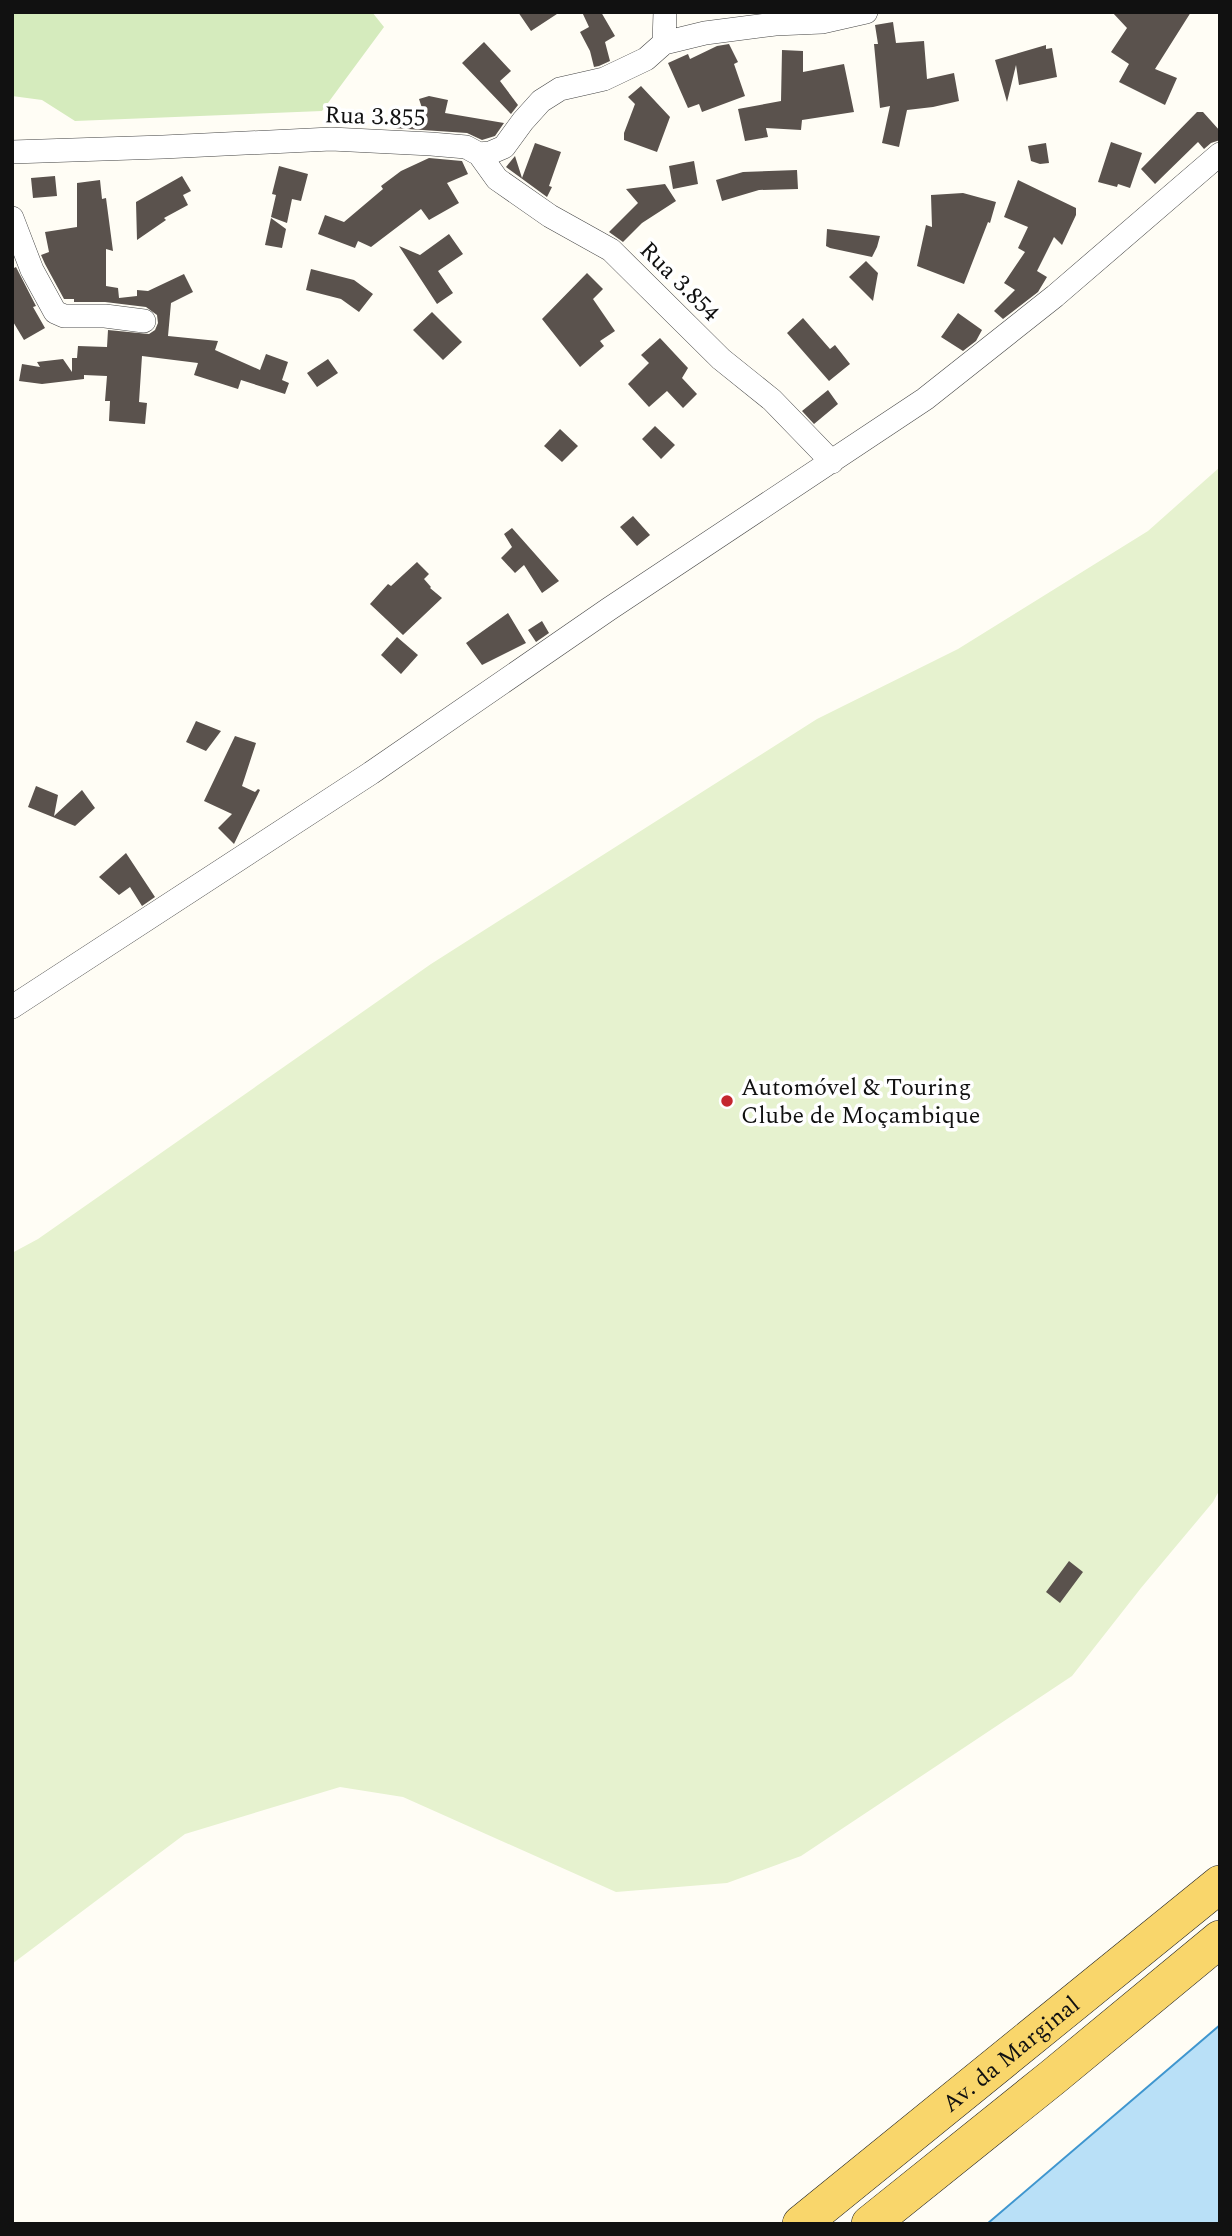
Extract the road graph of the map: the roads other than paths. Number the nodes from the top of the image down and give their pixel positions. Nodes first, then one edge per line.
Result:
1 (665, 12) edge
2 (866, 12) edge
3 (664, 44) junction
4 (12, 152) edge
5 (480, 154) junction
6 (1220, 154) edge
7 (12, 218) edge
8 (144, 321) dead end
9 (832, 462) junction
10 (12, 1007) edge
11 (1220, 1884) edge
12 (1220, 1940) edge
13 (802, 2224) edge
14 (870, 2224) edge

1 - 3 street
2 - 3 street
3 - 5 street
4 - 5 street, Rua 3.855
5 - 9 street, Rua 3.854
6 - 9 street
7 - 8 street
9 - 10 street
11 - 13 main road, Av. da Marginal
12 - 14 main road, Av. da Marginal

